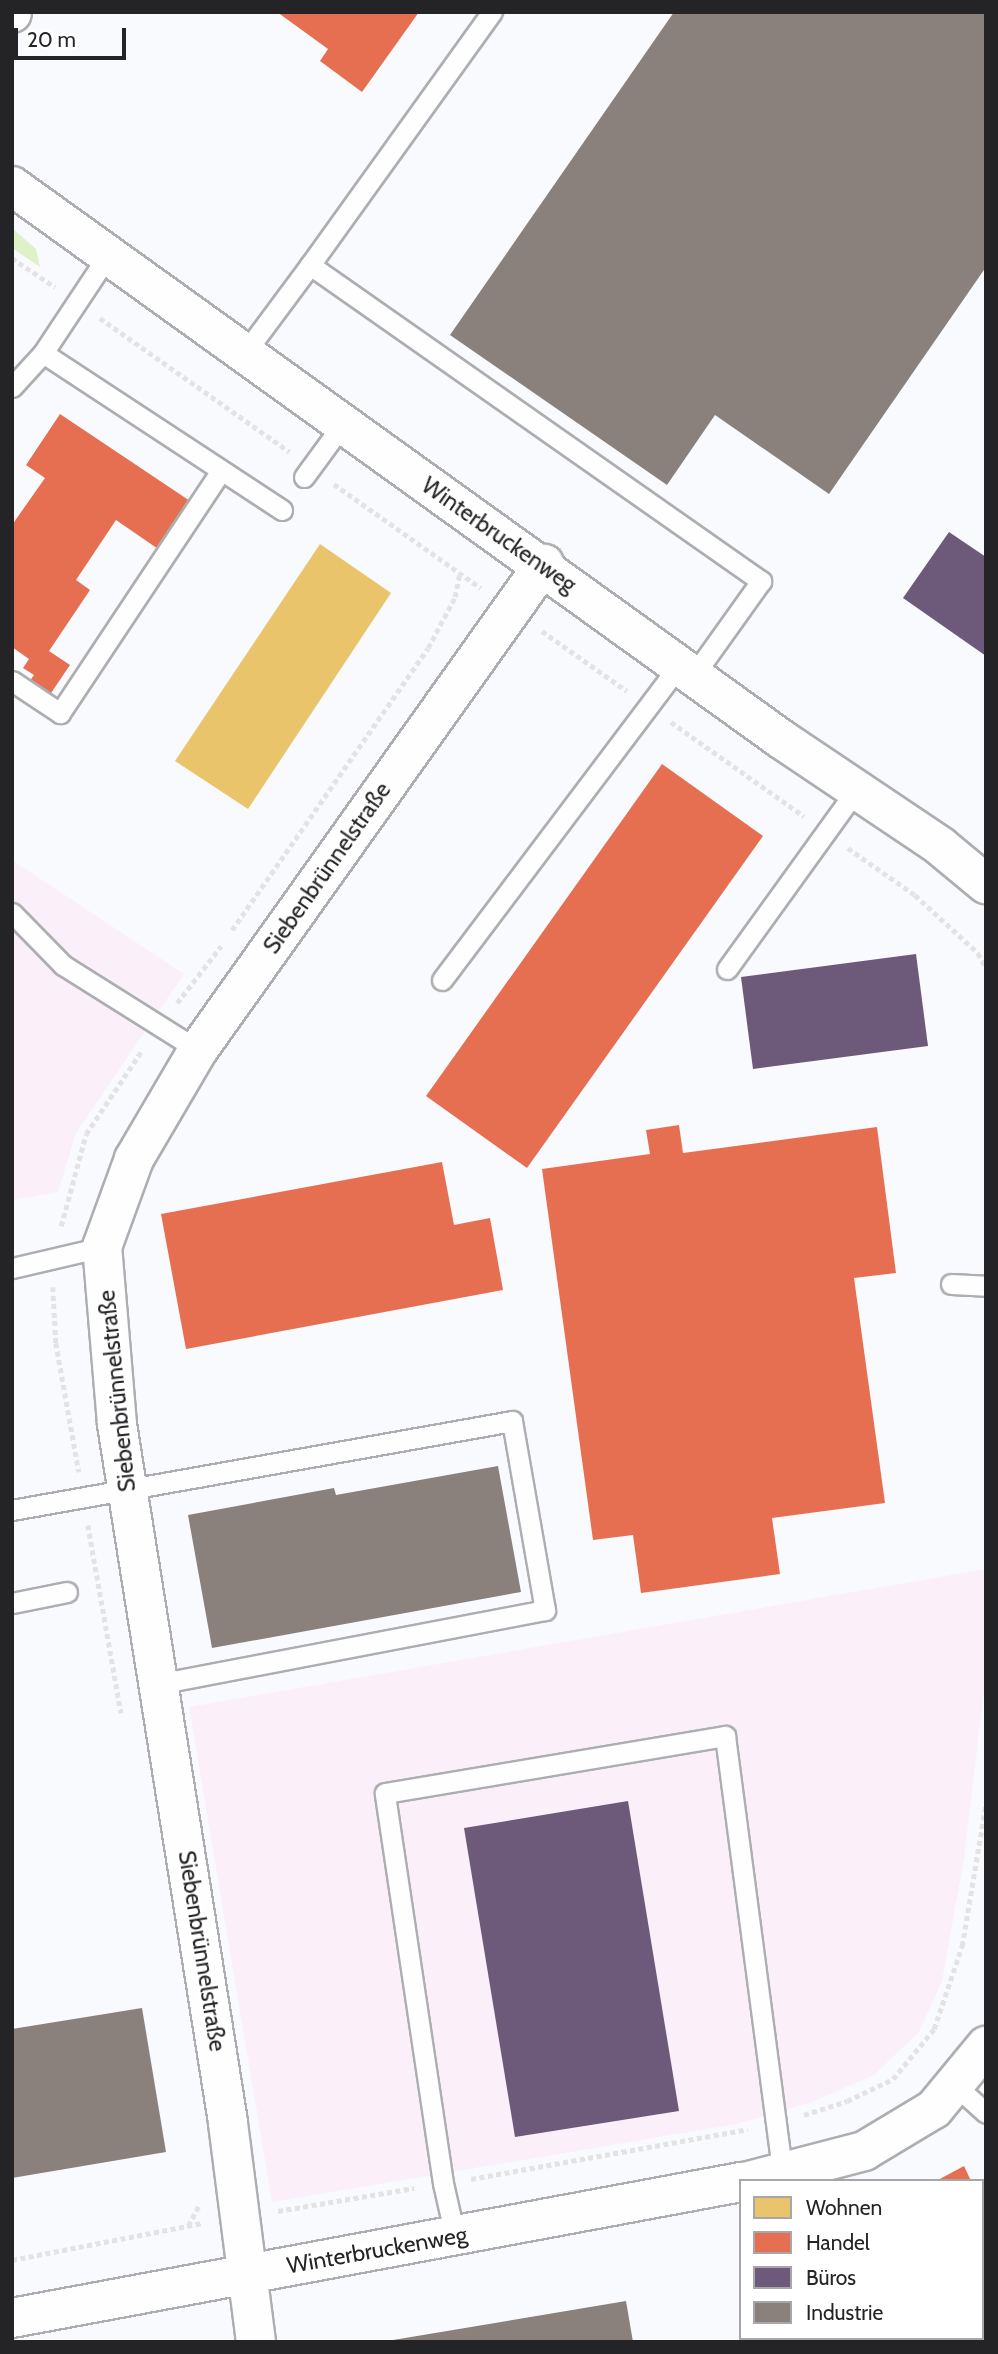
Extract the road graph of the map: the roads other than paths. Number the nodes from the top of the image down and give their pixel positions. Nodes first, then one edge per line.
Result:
1 (492, 12) edge
2 (12, 186) edge
3 (108, 255) junction
4 (310, 265) junction
5 (43, 353) junction
6 (244, 354) junction
7 (12, 387) edge
8 (342, 425) junction
9 (221, 471) junction
10 (304, 477) dead end
11 (282, 510) dead end
12 (544, 564) junction
13 (687, 670) junction
14 (12, 681) edge
15 (857, 789) junction
16 (986, 884) edge
17 (12, 913) edge
18 (727, 968) dead end
19 (442, 980) dead end
20 (198, 1050) junction
21 (102, 1247) junction
22 (12, 1268) edge
23 (951, 1284) dead end
24 (986, 1286) edge
25 (127, 1488) junction
26 (12, 1510) edge
27 (67, 1592) dead end
28 (12, 1603) edge
29 (161, 1683) junction
30 (986, 2046) edge
31 (956, 2086) junction
32 (986, 2113) edge
33 (791, 2176) edge
34 (739, 2182) edge
35 (455, 2236) junction
36 (245, 2274) junction
37 (12, 2318) edge
38 (256, 2342) edge

1 - 4 lane
2 - 3 street, Winterbruckenweg
3 - 5 lane
3 - 6 street, Winterbruckenweg
4 - 6 lane
4 - 13 lane
5 - 7 lane
5 - 9 lane
6 - 8 street, Winterbruckenweg
8 - 10 lane
8 - 12 street, Winterbruckenweg
9 - 11 lane
9 - 14 lane
12 - 13 street, Winterbruckenweg
12 - 20 street, Siebenbrünnelstraße
13 - 15 street, Winterbruckenweg
13 - 19 lane
15 - 16 street, Winterbruckenweg
15 - 18 lane
17 - 20 lane
20 - 21 street, Siebenbrünnelstraße
21 - 22 lane
21 - 25 street, Siebenbrünnelstraße
23 - 24 lane
25 - 26 lane
25 - 29 street, Siebenbrünnelstraße
25 - 29 lane
27 - 28 lane
29 - 36 street, Siebenbrünnelstraße
30 - 31 street
31 - 32 lane
31 - 33 street
33 - 35 lane
34 - 35 street, Winterbruckenweg
35 - 36 street, Winterbruckenweg
36 - 37 street, Winterbruckenweg
36 - 38 street, Siebenbrünnelstraße

